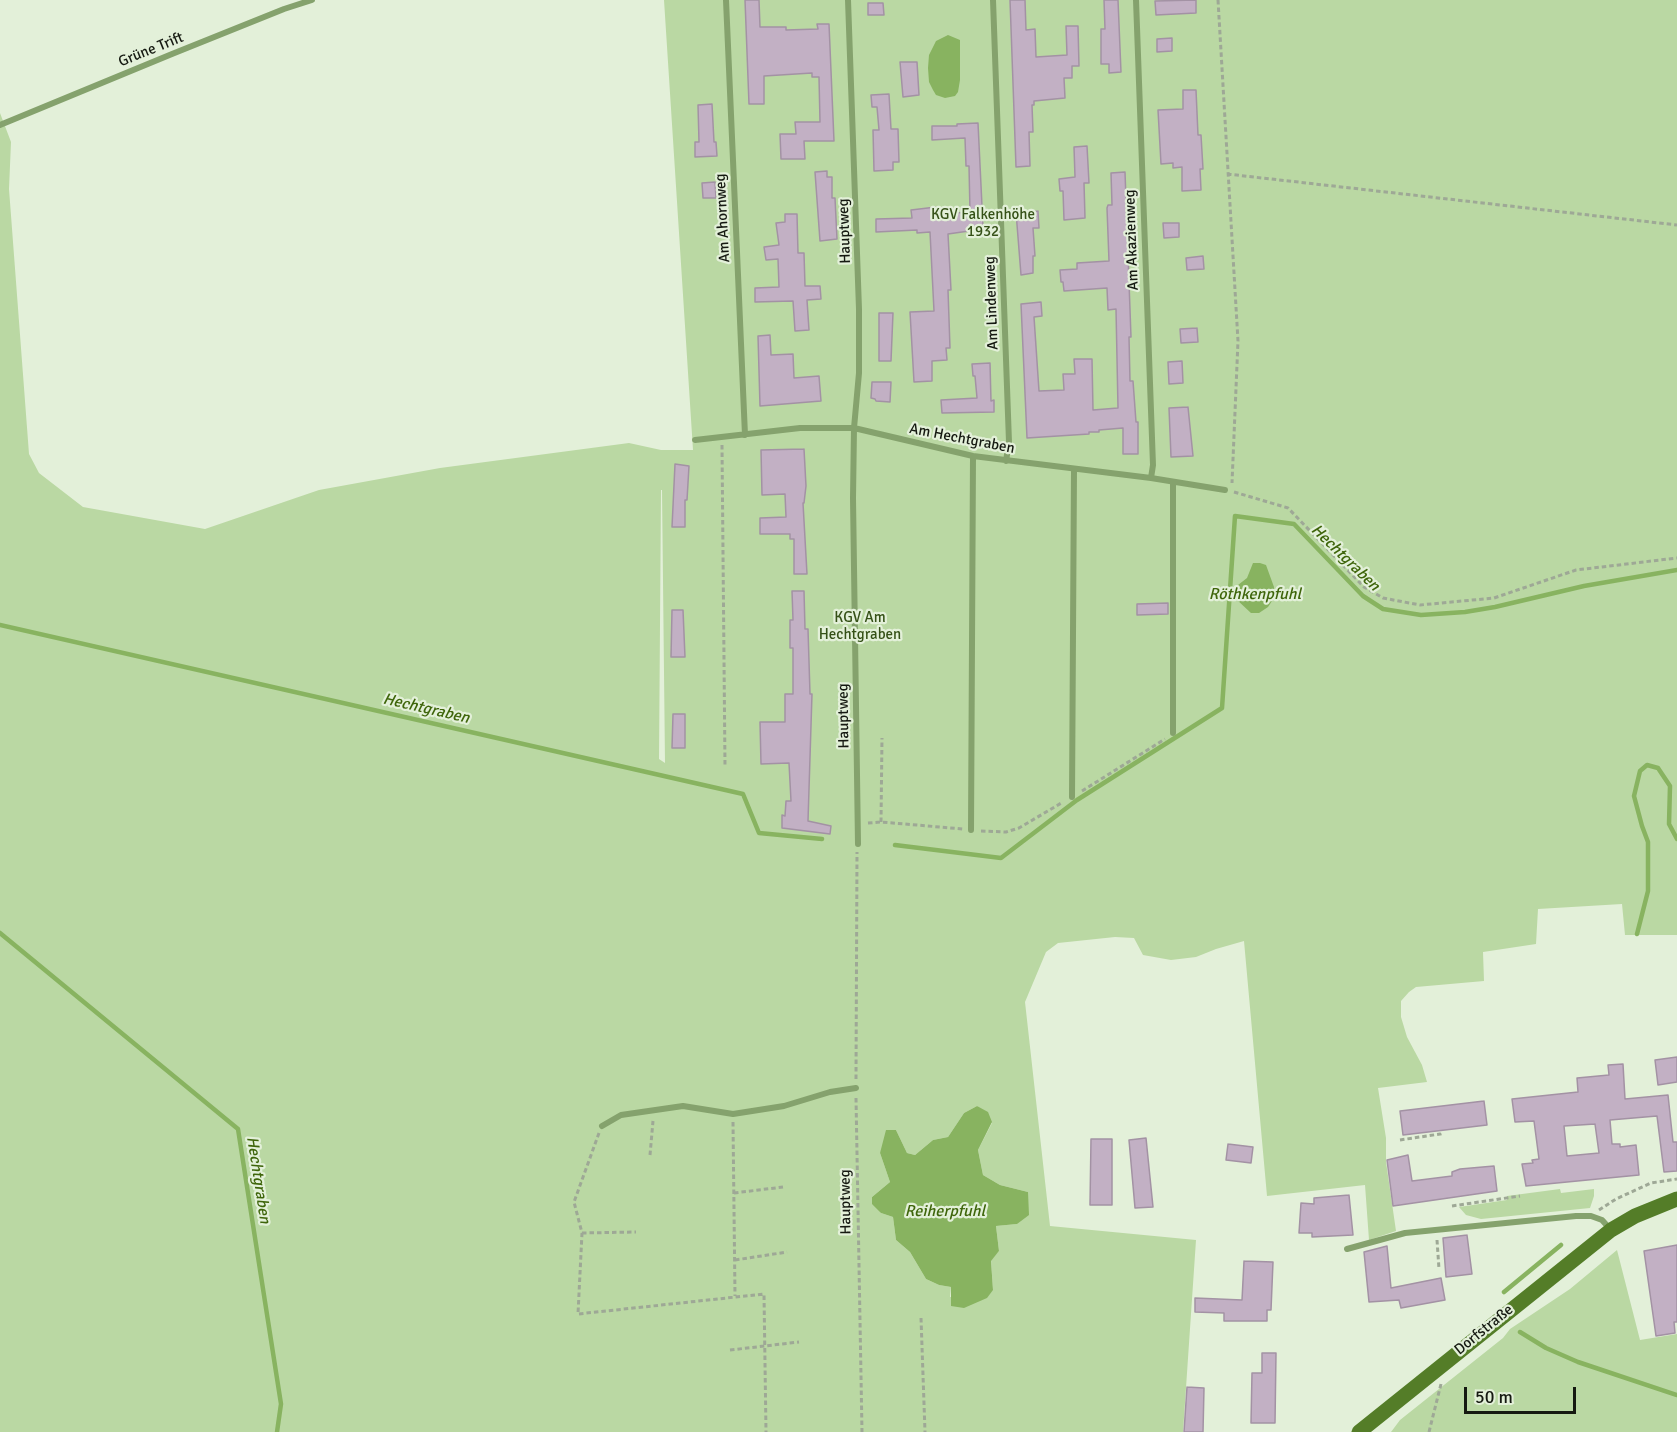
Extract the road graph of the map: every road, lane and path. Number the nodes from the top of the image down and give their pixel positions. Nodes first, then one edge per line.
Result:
1 (312, 0) edge
2 (726, 0) edge
3 (848, 0) edge
4 (993, 0) edge
5 (1136, 0) edge
6 (1218, 0) edge
7 (0, 125) edge
8 (1227, 174) junction
9 (1677, 225) edge
10 (854, 428) junction
11 (745, 435) junction
12 (722, 437) junction
13 (695, 440) dead end
14 (973, 456) junction
15 (1006, 461) junction
16 (1074, 469) junction
17 (1151, 478) junction
18 (1173, 482) junction
19 (1228, 491) junction
20 (1677, 558) edge
21 (1173, 733) joint
22 (882, 738) dead end
23 (725, 766) dead end
24 (1072, 797) junction
25 (881, 822) junction
26 (857, 825) junction
27 (971, 830) junction
28 (858, 844) joint
29 (856, 1088) junction
30 (653, 1110) junction
31 (733, 1114) junction
32 (602, 1126) joint
33 (1441, 1138) dead end
34 (1400, 1140) dead end
35 (650, 1155) dead end
36 (1677, 1179) edge
37 (783, 1187) dead end
38 (734, 1193) junction
39 (1520, 1196) dead end
40 (1677, 1199) edge
41 (1452, 1206) dead end
42 (1594, 1217) junction
43 (1436, 1230) junction
44 (1611, 1230) junction
45 (636, 1232) dead end
46 (582, 1233) junction
47 (1347, 1249) dead end
48 (787, 1252) dead end
49 (735, 1260) junction
50 (1439, 1269) dead end
51 (735, 1296) junction
52 (921, 1318) dead end
53 (799, 1342) dead end
54 (764, 1345) junction
55 (730, 1350) dead end
56 (1442, 1382) dead end
57 (765, 1432) edge
58 (861, 1432) edge
59 (925, 1432) edge
60 (1359, 1432) edge
61 (1429, 1432) edge

1 - 7 lane, Grüne Trift
2 - 11 lane, Am Ahornweg
3 - 10 lane, Hauptweg
4 - 15 lane, Am Lindenweg
5 - 17 lane, Am Akazienweg
6 - 8 path
8 - 9 path
8 - 19 path
10 - 11 lane, Am Hechtgraben
10 - 14 lane, Am Hechtgraben
10 - 26 lane, Hauptweg
11 - 12 lane, Am Hechtgraben
12 - 13 lane, Am Hechtgraben
12 - 23 path
14 - 15 lane, Am Hechtgraben
14 - 27 lane
15 - 16 lane, Am Hechtgraben
16 - 17 lane, Am Hechtgraben
16 - 24 lane
17 - 18 lane, Am Hechtgraben
18 - 19 lane, Am Hechtgraben
18 - 21 lane
19 - 20 path
21 - 24 path
22 - 25 path
24 - 27 path
25 - 26 path
25 - 27 path
26 - 28 lane, Hauptweg
28 - 29 path, Hauptweg
29 - 31 lane
29 - 58 path, Hauptweg
30 - 31 lane
30 - 32 lane
30 - 35 path
31 - 38 path
32 - 46 path
33 - 34 path
36 - 42 path
37 - 38 path
38 - 49 path
39 - 41 path
40 - 44 main road, Dorfstraße
42 - 43 lane
42 - 44 lane
43 - 47 lane
43 - 50 path
44 - 60 main road, Dorfstraße
45 - 46 path
46 - 51 path
48 - 49 path
49 - 51 path
51 - 54 path
52 - 59 path
53 - 54 path
54 - 55 path
54 - 57 path
56 - 61 path

